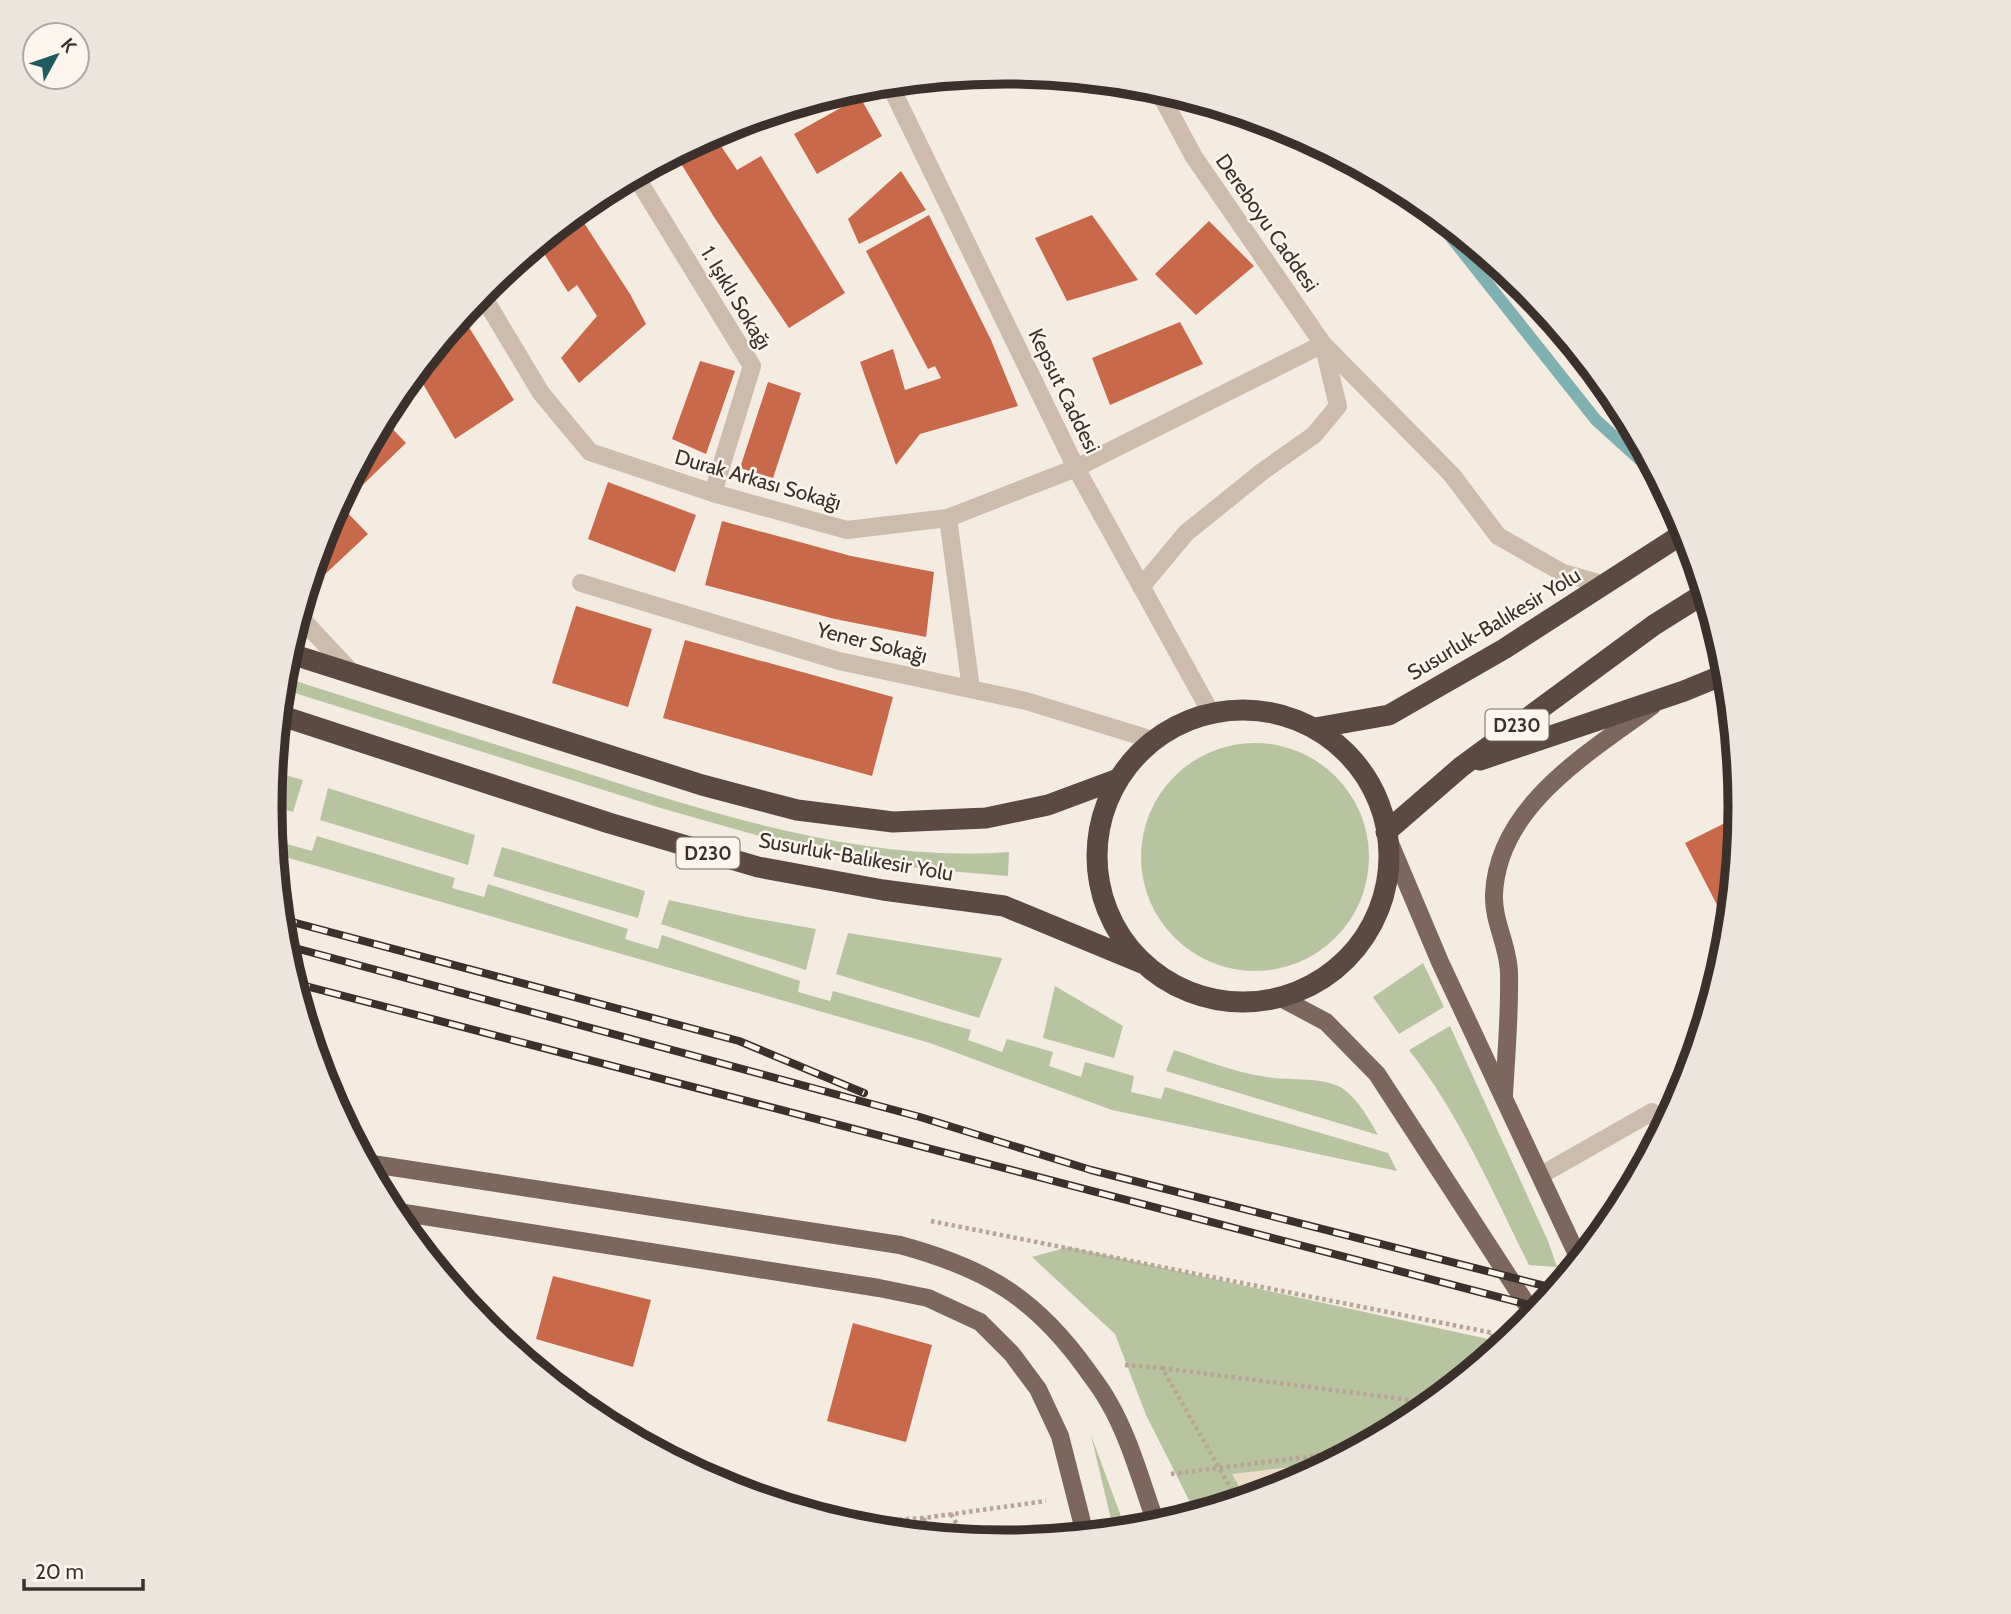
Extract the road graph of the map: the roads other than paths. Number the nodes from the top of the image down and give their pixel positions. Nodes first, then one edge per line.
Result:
1 (894, 93) edge
2 (1165, 102) edge
3 (640, 183) edge
4 (487, 303) edge
5 (1323, 344) junction
6 (1076, 468) junction
7 (713, 493) junction
8 (948, 518) junction
9 (1676, 538) edge
10 (581, 583) dead end
11 (1605, 585) junction
12 (1142, 587) junction
13 (1697, 598) edge
14 (306, 624) edge
15 (298, 656) edge
16 (353, 674) junction
17 (1717, 678) edge
18 (971, 690) junction
19 (1663, 698) junction
20 (1211, 713) junction
21 (288, 718) edge
22 (1315, 729) junction
23 (1153, 740) junction
24 (1461, 766) junction
25 (1118, 779) junction
26 (1388, 837) junction
27 (1142, 963) junction
28 (1281, 998) junction
29 (1504, 1096) junction
30 (1657, 1120) edge
31 (377, 1165) edge
32 (1541, 1175) junction
33 (407, 1213) edge
34 (1576, 1251) edge
35 (1528, 1306) edge
36 (1153, 1515) edge
37 (1084, 1525) edge

1 - 6 street, Kepsut Caddesi
2 - 5 street, Dereboyu Caddesi
3 - 7 street, 1. Işıklı Sokağı
4 - 7 street, Durak Arkası Sokağı
5 - 6 street, Durak Arkası Sokağı
5 - 11 street
5 - 12 street
6 - 8 street, Durak Arkası Sokağı
6 - 12 street, Kepsut Caddesi
7 - 8 street, Durak Arkası Sokağı
8 - 18 street
9 - 11 highway, Susurluk-Balıkesir Yolu
10 - 18 street, Yener Sokağı
11 - 22 highway, Susurluk-Balıkesir Yolu
12 - 20 street, Kepsut Caddesi
13 - 24 highway, D230
14 - 16 street
15 - 16 highway, Susurluk-Balıkesir Yolu
16 - 25 highway, Susurluk-Balıkesir Yolu
17 - 19 highway
18 - 23 street, Yener Sokağı
19 - 24 highway
19 - 29 main road
20 - 22 highway
20 - 23 highway
21 - 27 highway, Susurluk-Balıkesir Yolu / D230
22 - 26 highway
23 - 25 highway
24 - 26 highway, D230
25 - 27 highway
26 - 28 highway
26 - 29 main road
27 - 28 highway
28 - 35 main road
29 - 32 main road
30 - 32 street
31 - 36 main road
32 - 34 main road
33 - 37 main road

